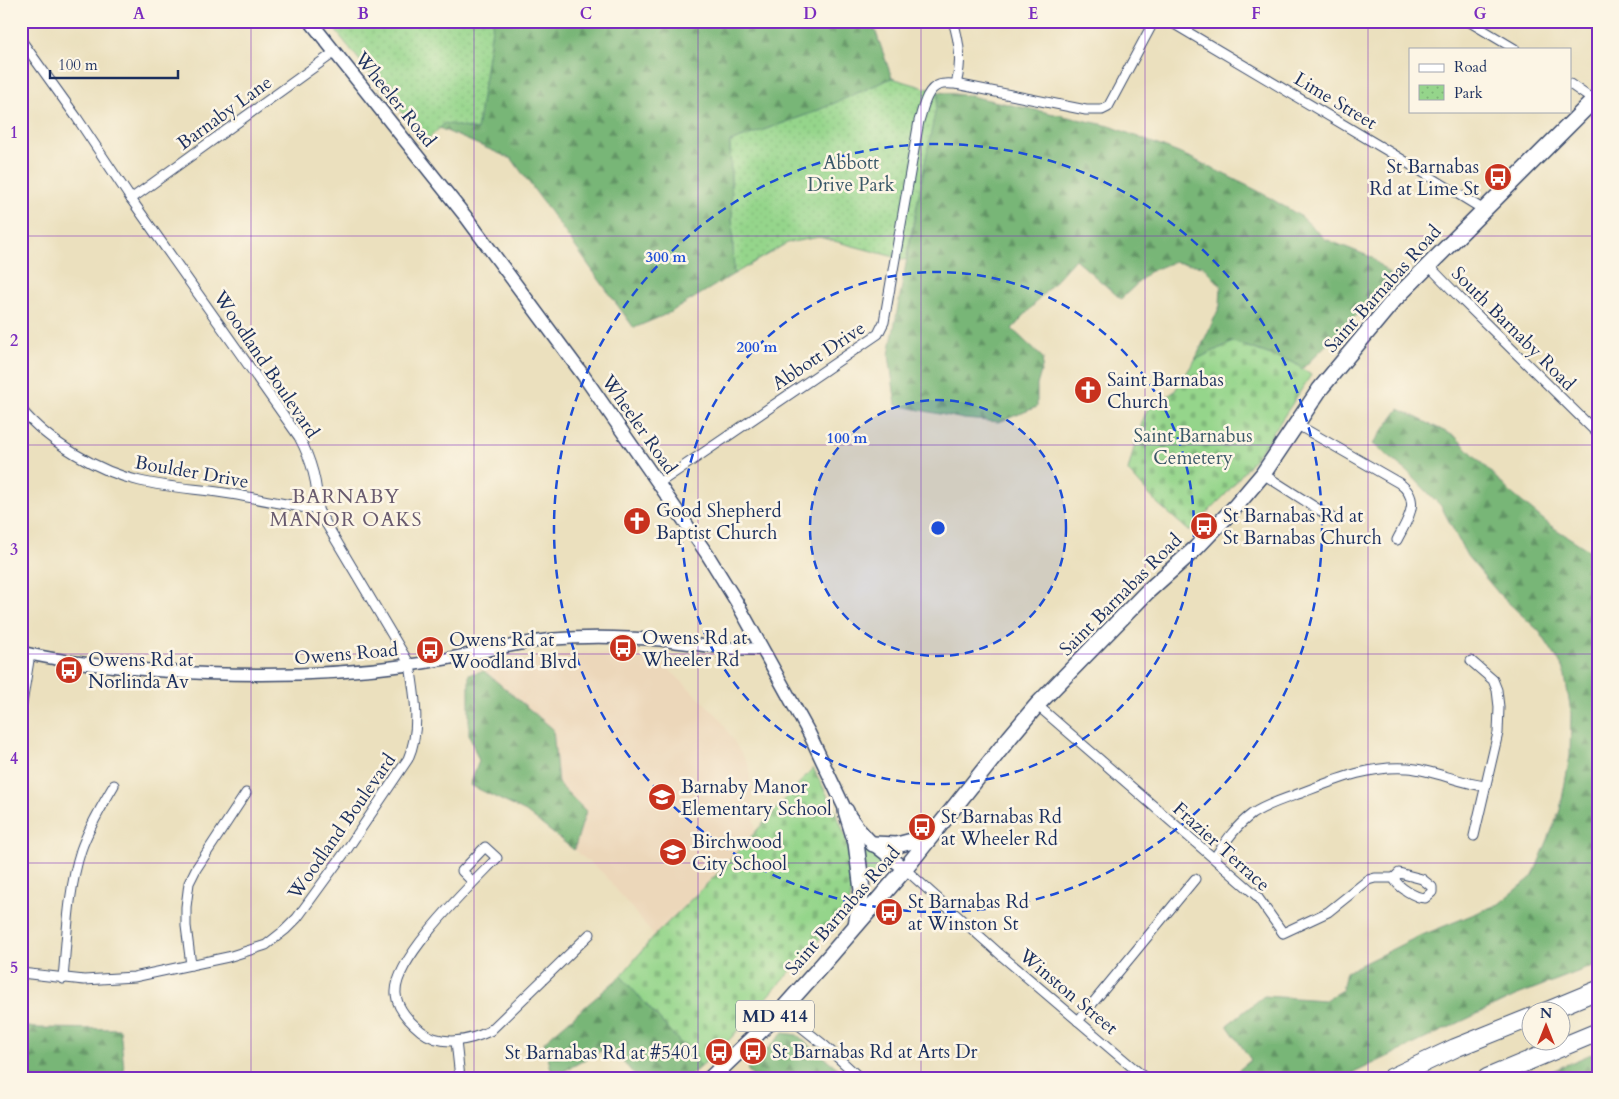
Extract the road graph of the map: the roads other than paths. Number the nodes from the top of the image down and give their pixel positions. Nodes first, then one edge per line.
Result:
1 (310, 21) edge
2 (953, 21) edge
3 (1154, 21) edge
4 (1169, 21) edge
5 (1468, 21) edge
6 (21, 40) edge
7 (1513, 48) edge
8 (335, 52) junction
9 (956, 84) junction
10 (1572, 85) edge
11 (1595, 98) edge
12 (131, 198) junction
13 (1484, 210) junction
14 (1429, 266) junction
15 (21, 409) edge
16 (1296, 424) junction
17 (1598, 434) edge
18 (1263, 474) junction
19 (659, 483) junction
20 (318, 510) junction
21 (1335, 520) dead end
22 (1397, 540) dead end
23 (762, 649) junction
24 (26, 653) edge
25 (1471, 661) dead end
26 (410, 665) junction
27 (1037, 705) junction
28 (21, 710) edge
29 (114, 785) dead end
30 (1485, 786) junction
31 (246, 793) dead end
32 (846, 811) junction
33 (931, 836) junction
34 (1474, 836) dead end
35 (873, 844) junction
36 (1214, 857) junction
37 (905, 869) junction
38 (1394, 878) dead end
39 (1195, 879) dead end
40 (473, 882) junction
41 (856, 926) junction
42 (590, 934) dead end
43 (191, 965) junction
44 (21, 974) edge
45 (63, 979) junction
46 (1598, 990) edge
47 (1569, 1002) edge
48 (780, 1011) junction
49 (1078, 1020) junction
50 (1522, 1021) edge
51 (1598, 1032) edge
52 (456, 1041) junction
53 (460, 1078) edge
54 (711, 1078) edge
55 (860, 1078) edge
56 (1145, 1078) edge
57 (1391, 1078) edge
58 (1487, 1078) edge

1 - 8 main road, Wheeler Road
2 - 9 street
3 - 9 street
4 - 13 street, Lime Street
5 - 7 street
6 - 12 street, Woodland Boulevard
8 - 12 street, Barnaby Lane
8 - 19 main road, Wheeler Road
9 - 19 street, Abbott Drive
10 - 11 street
11 - 13 main road, Saint Barnabas Road / MD 414
12 - 20 street, Woodland Boulevard
13 - 14 main road, Saint Barnabas Road / MD 414
14 - 16 main road, Saint Barnabas Road / MD 414
14 - 17 street, South Barnaby Road
15 - 20 street, Boulder Drive
16 - 18 main road, Saint Barnabas Road / MD 414
16 - 22 street
18 - 21 street
18 - 27 main road, Saint Barnabas Road / MD 414
19 - 23 main road, Wheeler Road
20 - 26 street, Woodland Boulevard
23 - 26 street, Owens Road
23 - 32 main road, Wheeler Road
24 - 26 street, Owens Road
24 - 28 street
25 - 30 street
26 - 43 street, Woodland Boulevard
27 - 33 main road, Saint Barnabas Road / MD 414
27 - 36 street, Frazier Terrace
29 - 45 street
30 - 34 street
30 - 36 street
31 - 43 street
32 - 35 main road, Wheeler Road
32 - 41 main road
33 - 35 main road
33 - 37 main road, Saint Barnabas Road / MD 414
35 - 37 main road, Wheeler Road
36 - 38 street, Frazier Terrace
37 - 41 main road, Saint Barnabas Road / MD 414
37 - 49 street, Winston Street
39 - 49 street
40 - 40 street
40 - 52 street
41 - 48 main road, Saint Barnabas Road / MD 414
42 - 52 street
43 - 45 street, Woodland Boulevard
44 - 45 street, Woodland Boulevard
46 - 47 highway
48 - 54 main road, Saint Barnabas Road / MD 414
48 - 55 street
49 - 56 street, Winston Street
50 - 57 highway
51 - 58 highway
52 - 53 street

